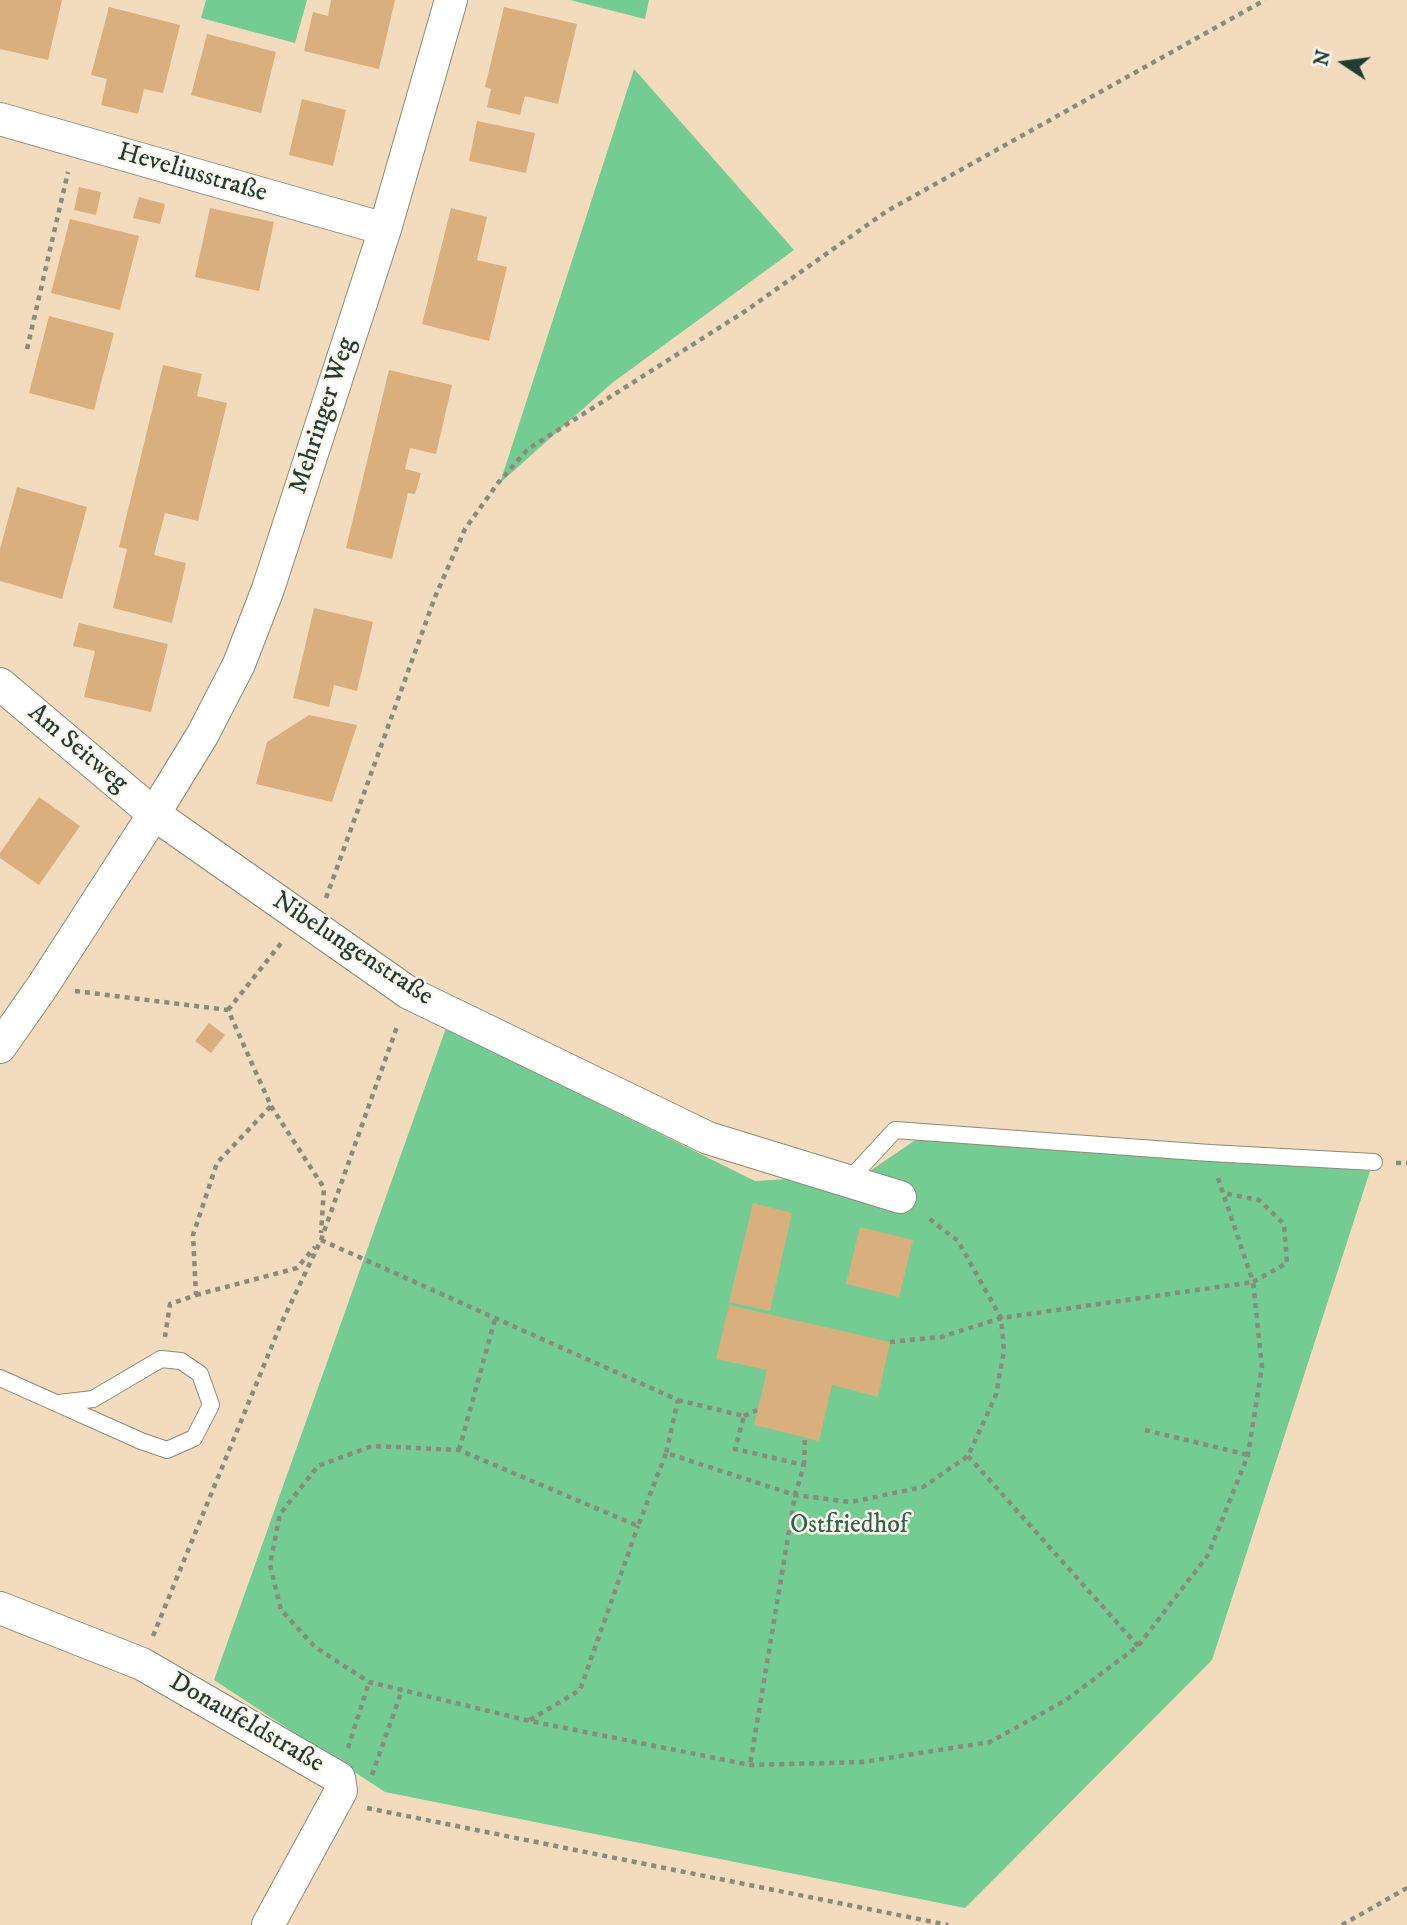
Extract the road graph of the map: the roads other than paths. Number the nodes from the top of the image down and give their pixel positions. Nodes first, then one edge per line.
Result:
1 (451, 0) edge
2 (0, 119) edge
3 (385, 229) junction
4 (0, 684) edge
5 (154, 814) junction
6 (0, 1047) edge
7 (1374, 1162) dead end
8 (848, 1181) junction
9 (900, 1197) road end
10 (0, 1378) edge
11 (59, 1403) junction
12 (0, 1608) edge
13 (268, 1925) edge

1 - 3 street, Mehringer Weg
2 - 3 street, Heveliusstraße
3 - 5 street, Mehringer Weg
4 - 5 street, Am Seitweg
5 - 6 street
5 - 8 street, Nibelungenstraße
7 - 8 lane
8 - 9 street, Nibelungenstraße
10 - 11 lane
11 - 11 lane
12 - 13 street, Donaufeldstraße

